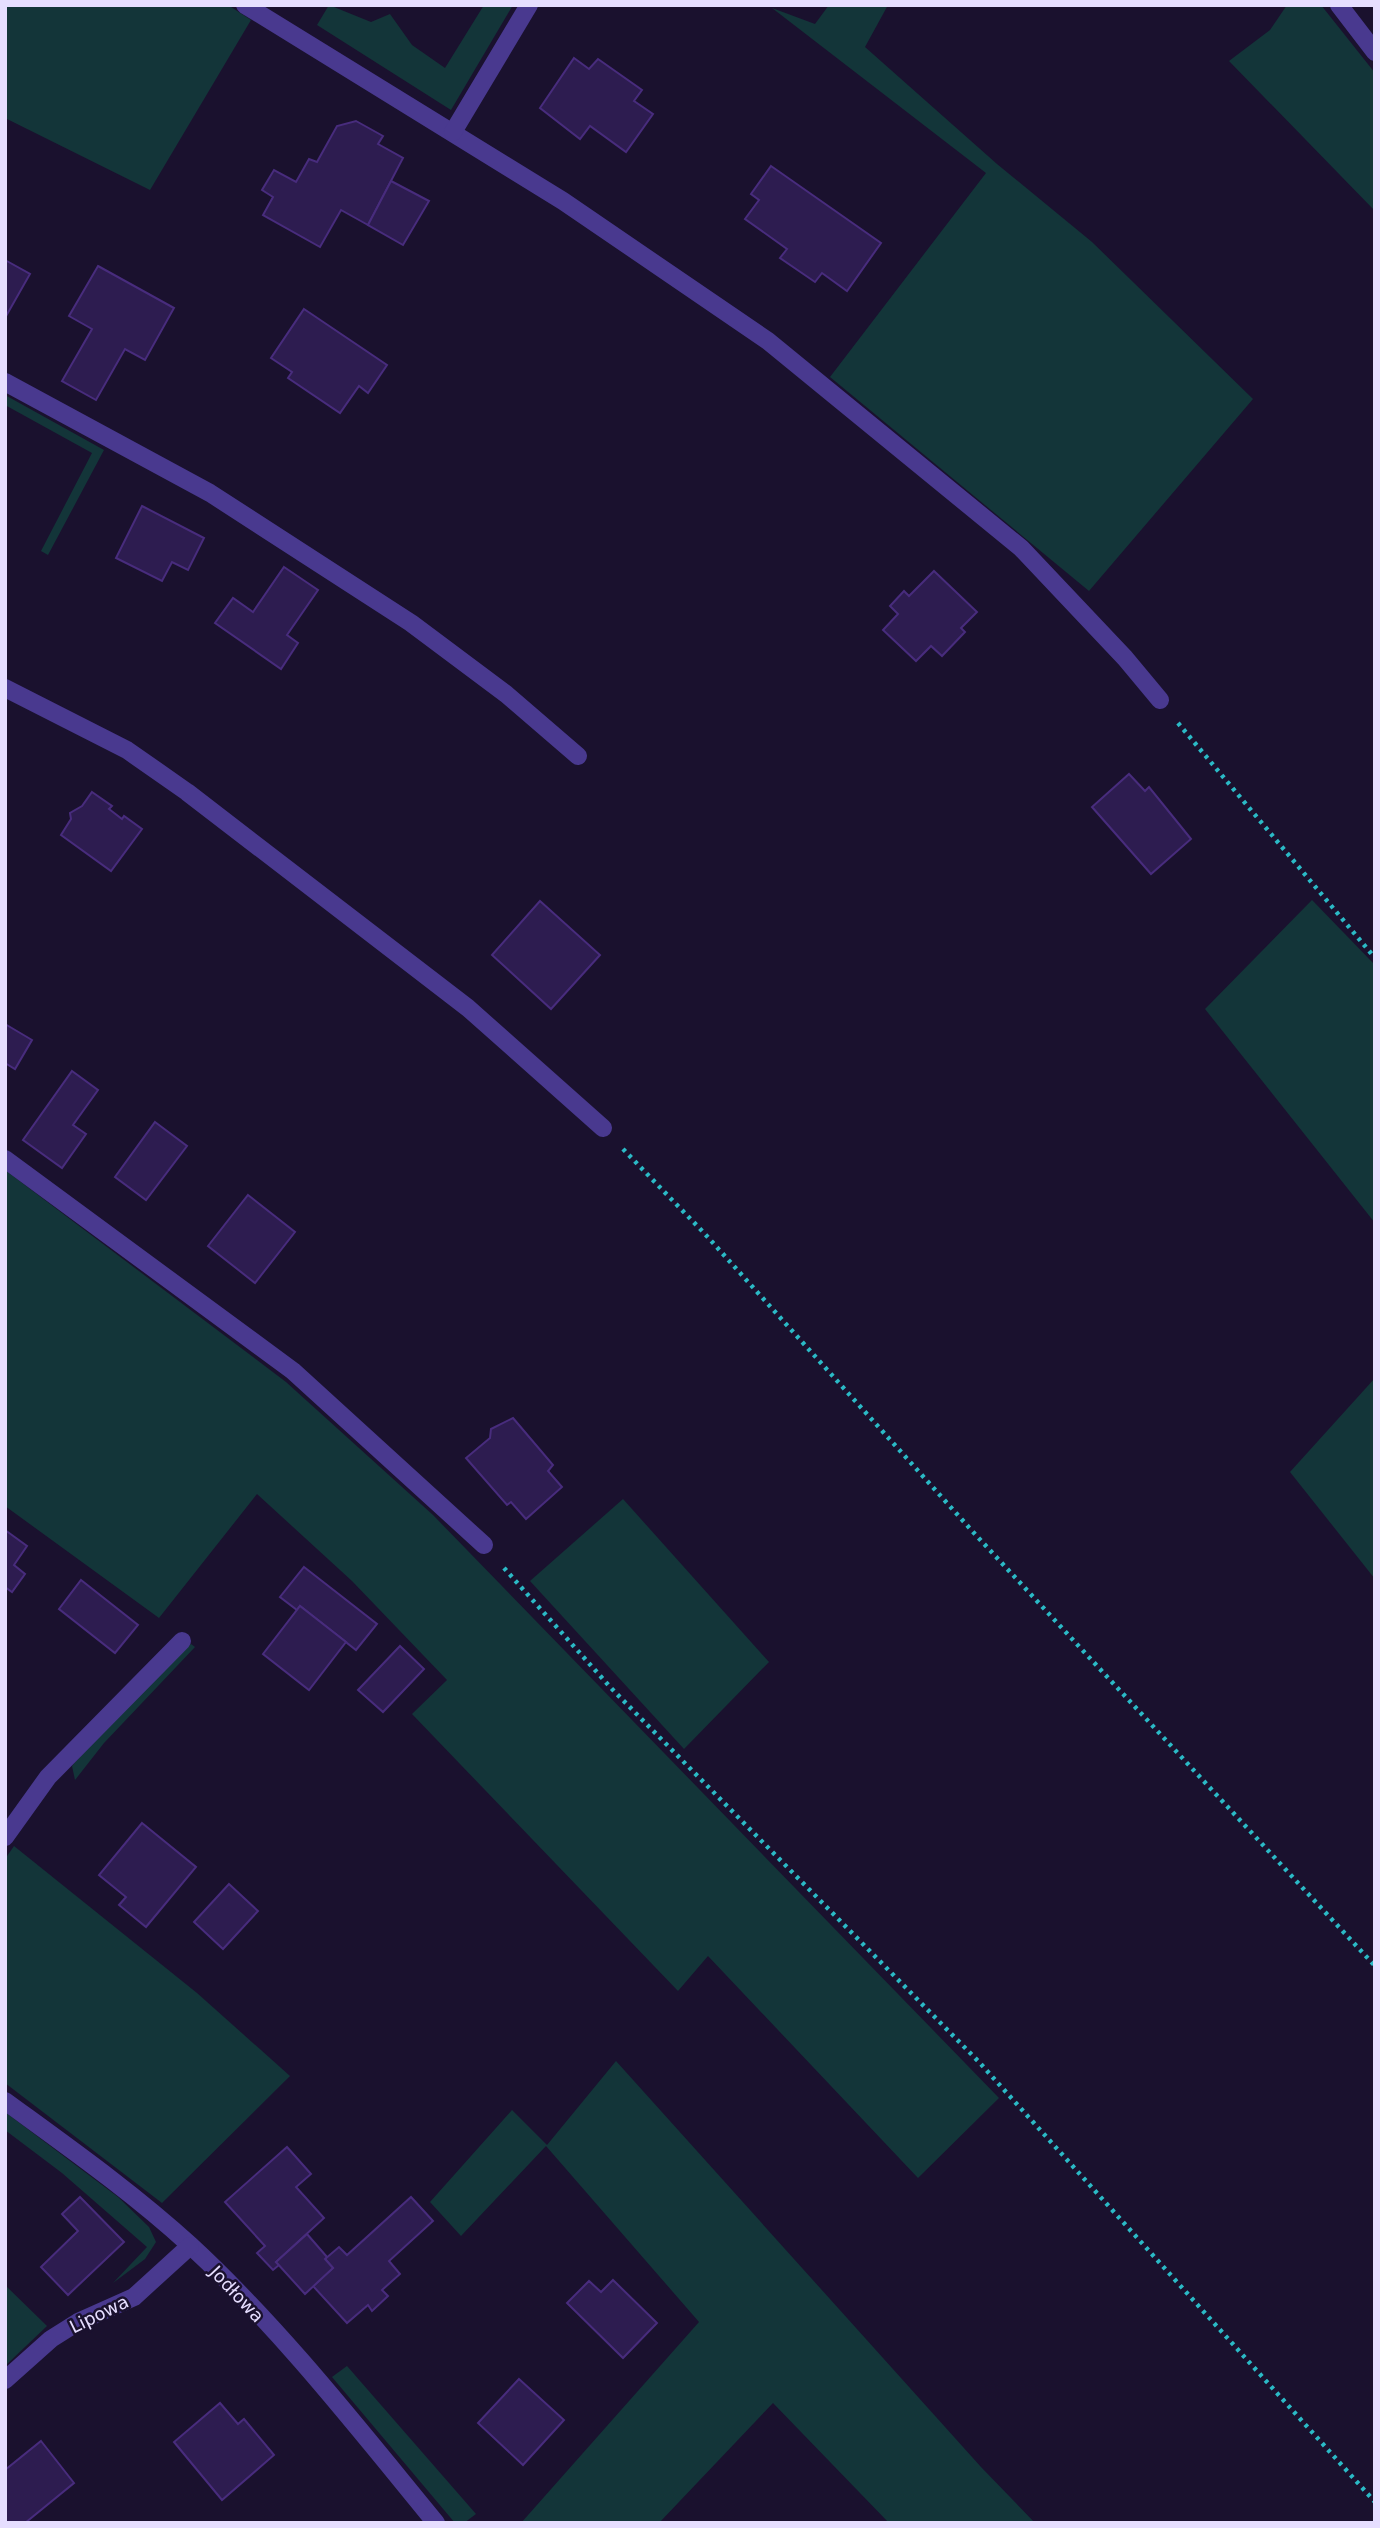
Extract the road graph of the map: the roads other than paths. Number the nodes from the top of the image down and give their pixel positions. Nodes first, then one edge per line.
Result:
1 (245, 5) edge
2 (529, 5) edge
3 (1339, 5) edge
4 (1375, 52) edge
5 (453, 132) junction
6 (5, 382) edge
7 (5, 688) edge
8 (1160, 700) road end
9 (578, 756) dead end
10 (603, 1128) road end
11 (5, 1159) edge
12 (484, 1545) road end
13 (182, 1641) dead end
14 (5, 1837) edge
15 (5, 2101) edge
16 (190, 2246) junction
17 (5, 2380) edge
18 (436, 2523) edge

1 - 5 street
2 - 5 street
3 - 4 street
5 - 8 street
6 - 9 street
7 - 10 street
11 - 12 street
13 - 14 street
15 - 16 street, Jodłowa
16 - 17 street, Lipowa
16 - 18 street, Jodłowa

